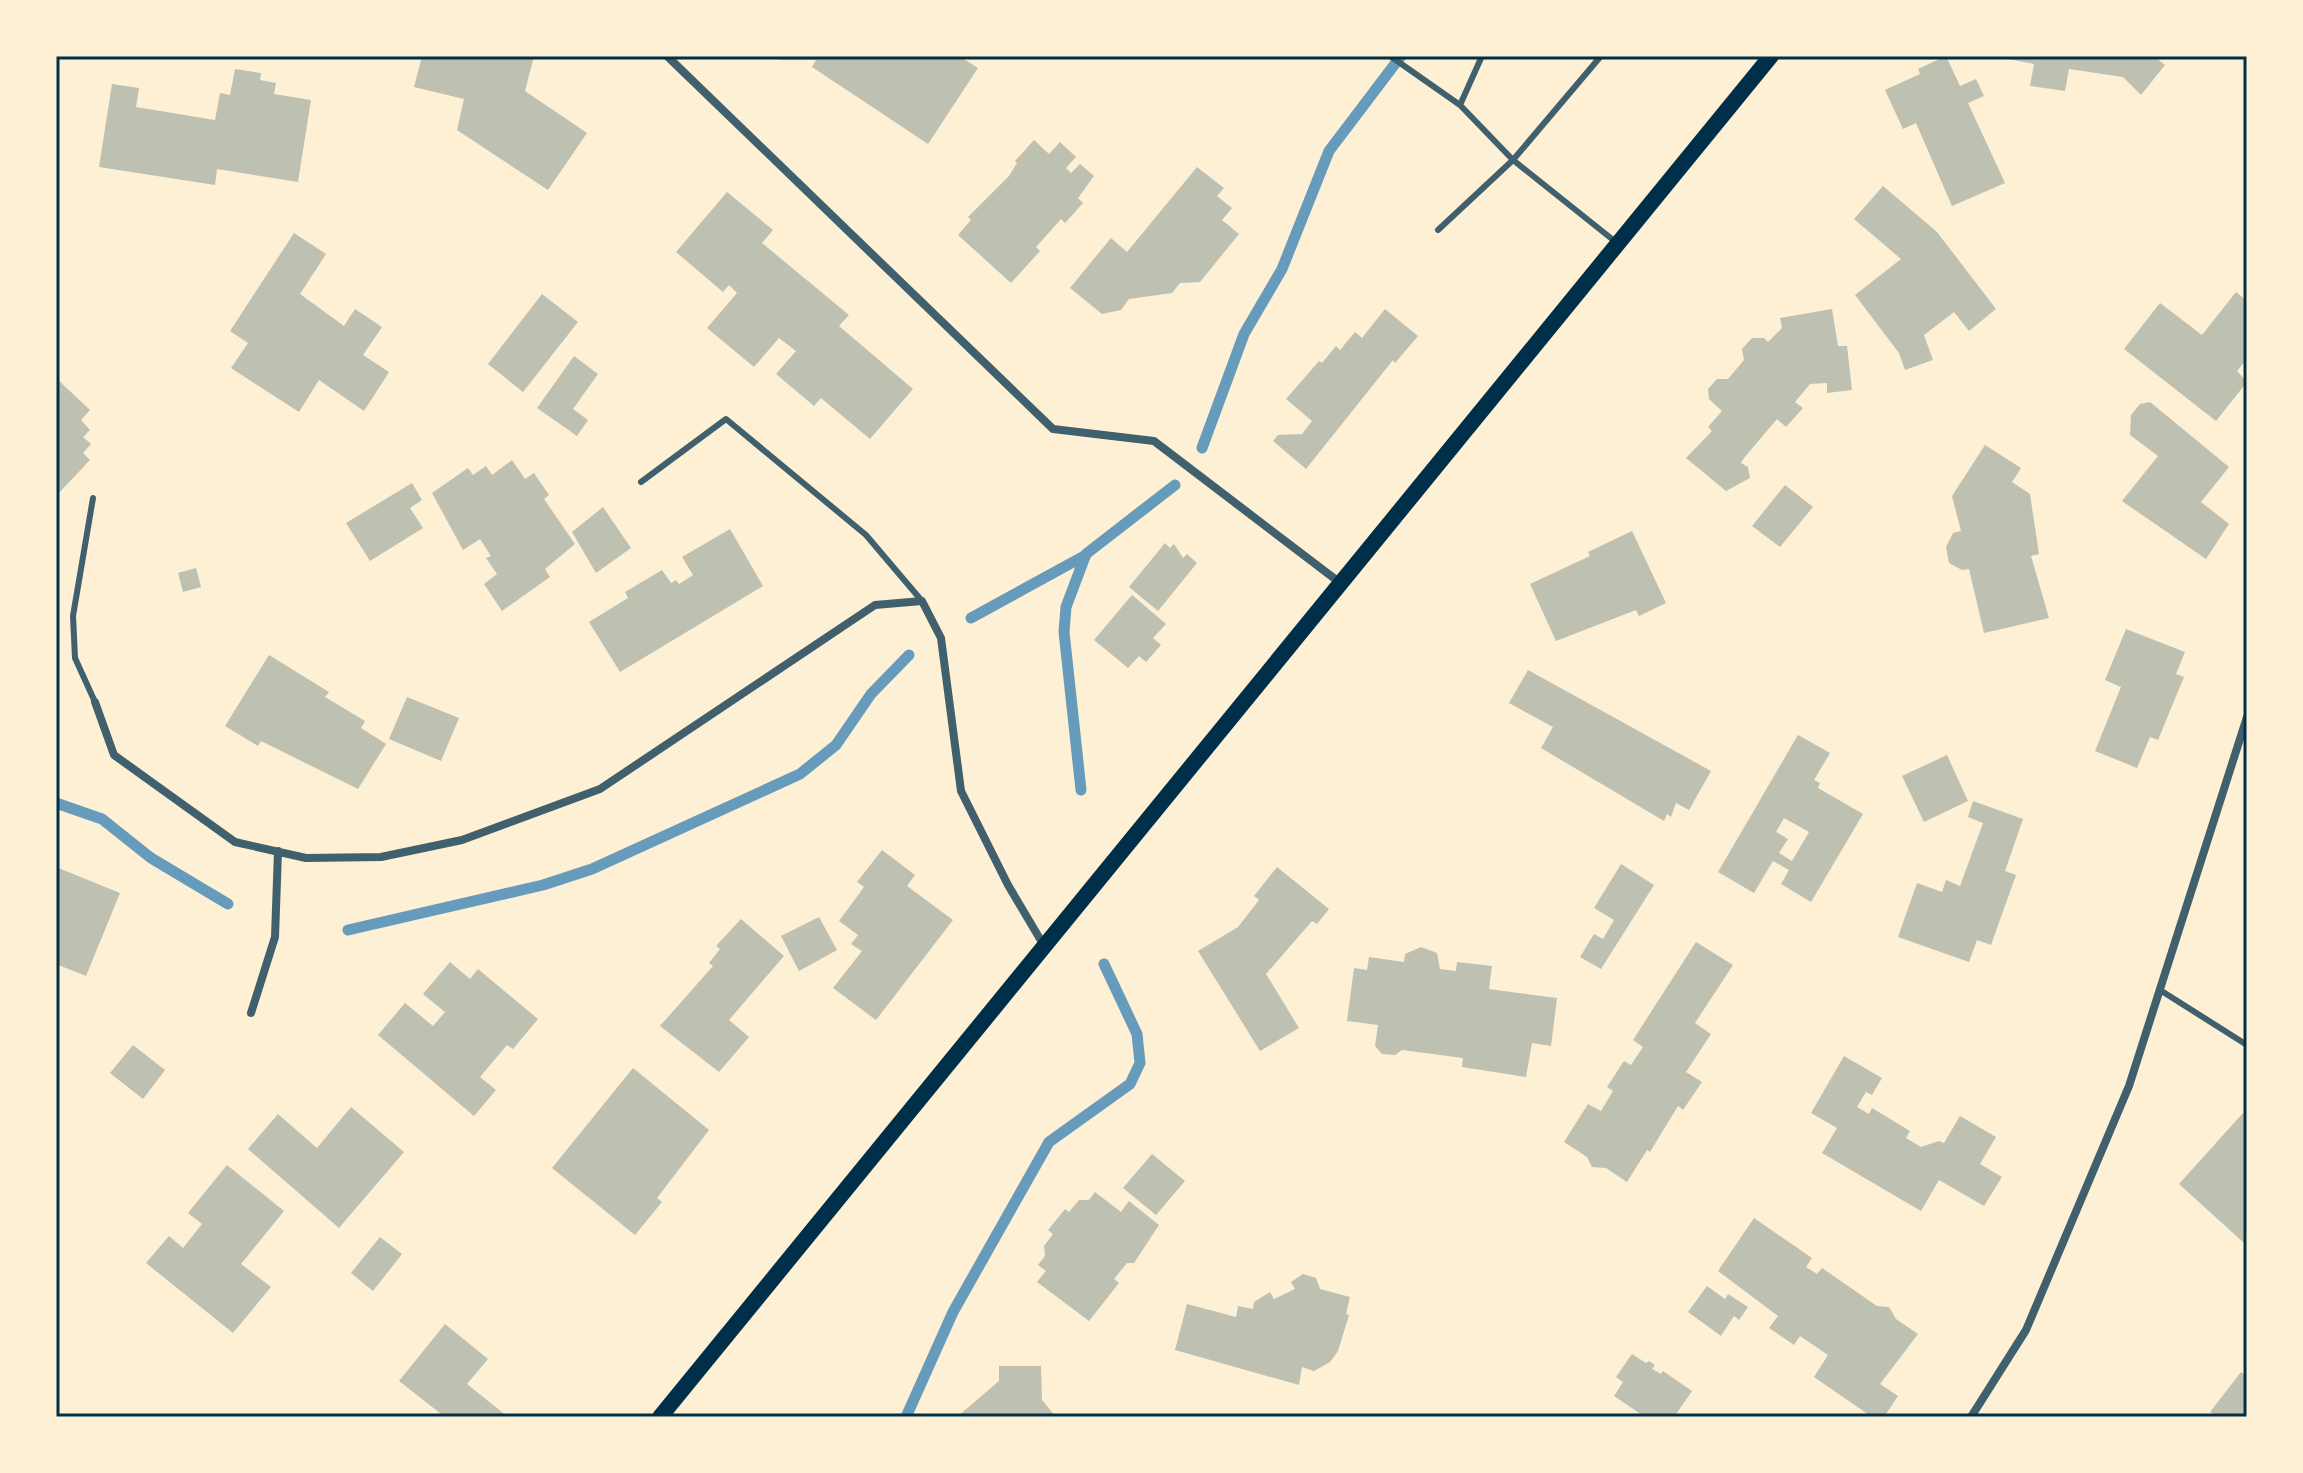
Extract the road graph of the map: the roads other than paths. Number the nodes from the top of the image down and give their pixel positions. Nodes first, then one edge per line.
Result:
1 (667, 56) edge
2 (1390, 56) edge
3 (1482, 56) edge
4 (1601, 56) edge
5 (1771, 56) edge
6 (1460, 105) junction
7 (1513, 160) junction
8 (1438, 230) dead end
9 (1617, 243) junction
10 (641, 482) dead end
11 (93, 498) dead end
12 (1339, 582) junction
13 (922, 601) junction
14 (95, 702) joint
15 (2247, 717) edge
16 (278, 851) junction
17 (1043, 944) junction
18 (2160, 990) junction
19 (251, 1013) dead end
20 (2247, 1045) edge
21 (660, 1417) edge
22 (1971, 1417) edge

1 - 12 street
2 - 6 lane
3 - 6 lane
4 - 7 lane
5 - 9 main road
6 - 7 lane
7 - 8 lane
7 - 9 lane
9 - 12 main road
10 - 13 lane
11 - 14 lane
12 - 17 main road
13 - 16 street
13 - 17 street
14 - 16 street
15 - 18 street
16 - 19 street
17 - 21 main road
18 - 20 lane
18 - 22 street

